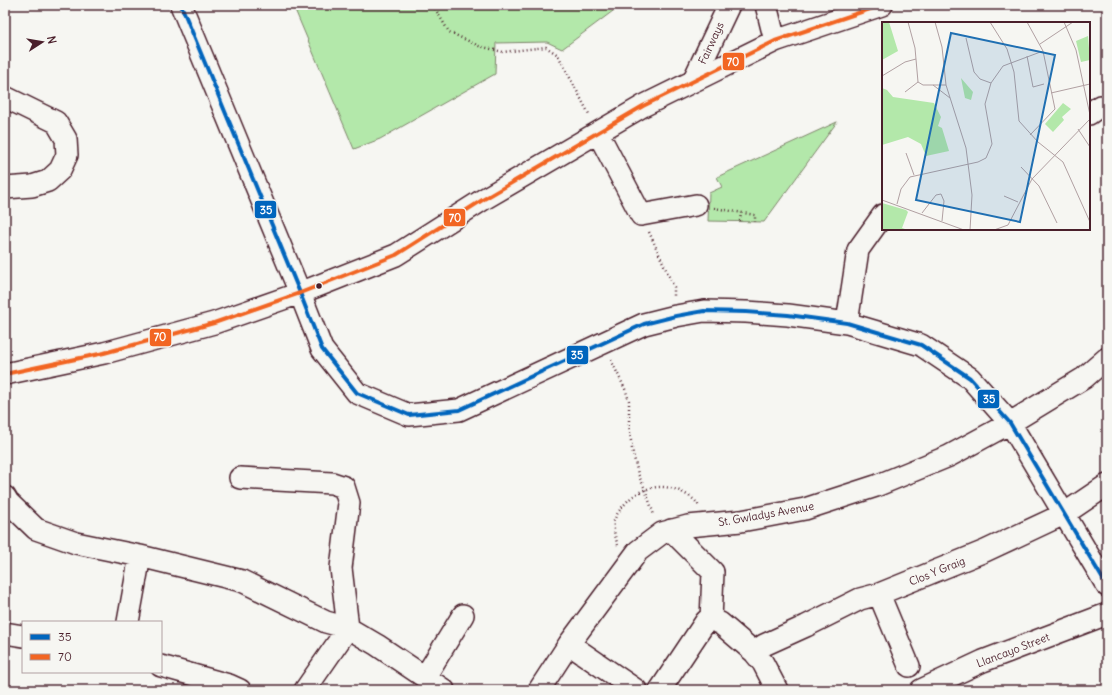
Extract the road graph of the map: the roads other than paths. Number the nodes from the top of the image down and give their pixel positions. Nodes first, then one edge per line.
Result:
1 (181, 5) edge
2 (729, 5) edge
3 (766, 5) edge
4 (882, 5) edge
5 (775, 41) junction
6 (693, 81) junction
7 (5, 98) edge
8 (598, 133) junction
9 (5, 188) edge
10 (696, 205) road end
11 (882, 215) edge
12 (300, 293) junction
13 (847, 323) junction
14 (1107, 358) edge
15 (5, 374) edge
16 (1010, 423) junction
17 (240, 478) dead end
18 (1107, 484) edge
19 (5, 497) edge
20 (1064, 514) junction
21 (671, 530) junction
22 (140, 556) junction
23 (1107, 586) edge
24 (879, 594) junction
25 (1107, 614) edge
26 (463, 615) dead end
27 (711, 620) junction
28 (128, 621) edge
29 (348, 628) junction
30 (5, 633) edge
31 (22, 636) edge
32 (569, 644) junction
33 (754, 652) junction
34 (162, 666) edge
35 (909, 666) dead end
36 (425, 677) junction
37 (955, 683) edge
38 (240, 690) edge
39 (305, 690) edge
40 (444, 690) edge
41 (539, 690) edge
42 (636, 690) edge
43 (660, 690) edge
44 (778, 690) edge
45 (921, 690) edge

1 - 12 street
2 - 6 street, Fairways
3 - 5 street
4 - 5 street
5 - 6 street
6 - 8 street
7 - 9 street
8 - 10 street
8 - 12 street
11 - 13 street
12 - 13 street
12 - 15 street
13 - 16 street
14 - 16 street, St. Gwladys Avenue
16 - 20 street
16 - 21 street, St. Gwladys Avenue
17 - 29 street
18 - 20 street, Clos Y Graig
19 - 22 street
20 - 23 street
20 - 24 street, Clos Y Graig
21 - 27 street
21 - 32 street, St. Gwladys Avenue
22 - 28 street
22 - 29 street
24 - 33 street, Clos Y Graig
24 - 35 street
25 - 37 street, Llancayo Street
26 - 36 street
27 - 33 street
27 - 43 street
29 - 36 street
29 - 39 street
30 - 31 street
32 - 41 street, St. Gwladys Avenue
32 - 42 street
33 - 44 street
34 - 38 street
36 - 40 street
37 - 45 street, Llancayo Street

